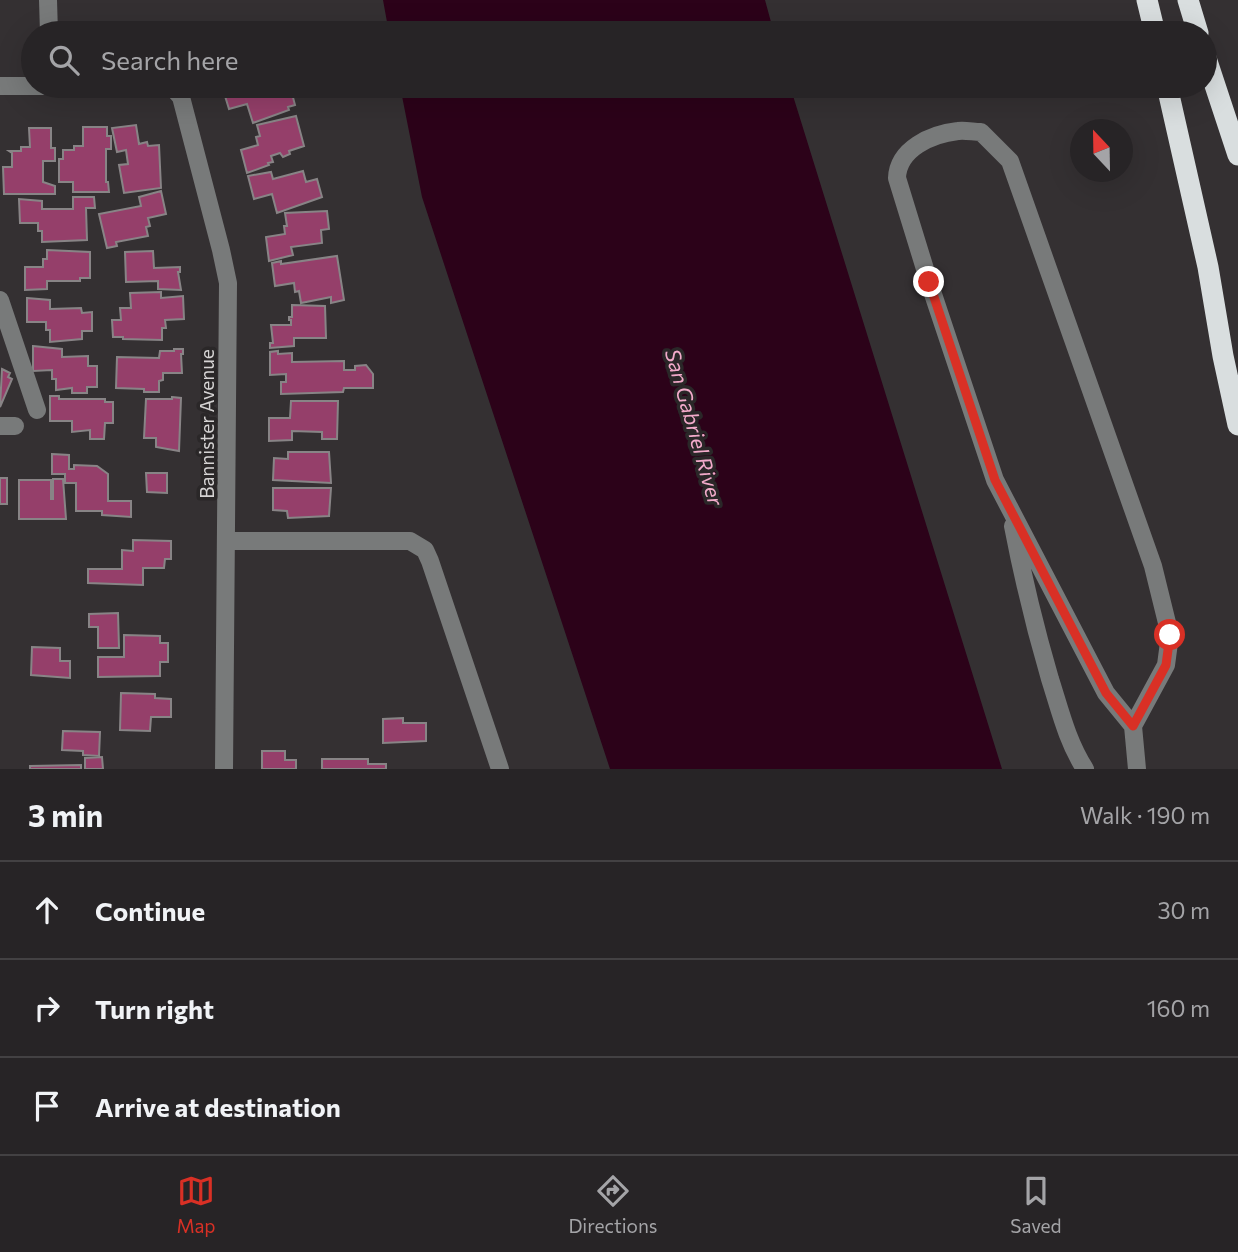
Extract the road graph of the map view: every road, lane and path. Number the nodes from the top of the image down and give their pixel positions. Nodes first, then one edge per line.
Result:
1 (48, 0) edge
2 (1147, 0) edge
3 (1188, 0) edge
4 (49, 21) edge
5 (1152, 21) edge
6 (1194, 21) edge
7 (0, 86) edge
8 (21, 86) edge
9 (1217, 91) edge
10 (181, 98) edge
11 (1170, 98) edge
12 (1238, 155) edge
13 (0, 300) edge
14 (37, 410) dead end
15 (1238, 425) edge
16 (1010, 509) junction
17 (226, 541) junction
18 (1133, 726) junction
19 (224, 769) edge
20 (500, 769) edge
21 (1085, 769) edge
22 (1137, 769) edge

1 - 4 street
2 - 5 highway
3 - 6 highway
7 - 8 street
9 - 12 highway
10 - 17 street, Bannister Avenue
11 - 15 highway
13 - 14 street
16 - 18 street
16 - 18 street
16 - 21 street
17 - 19 street, Bannister Avenue
17 - 20 street
18 - 22 street

